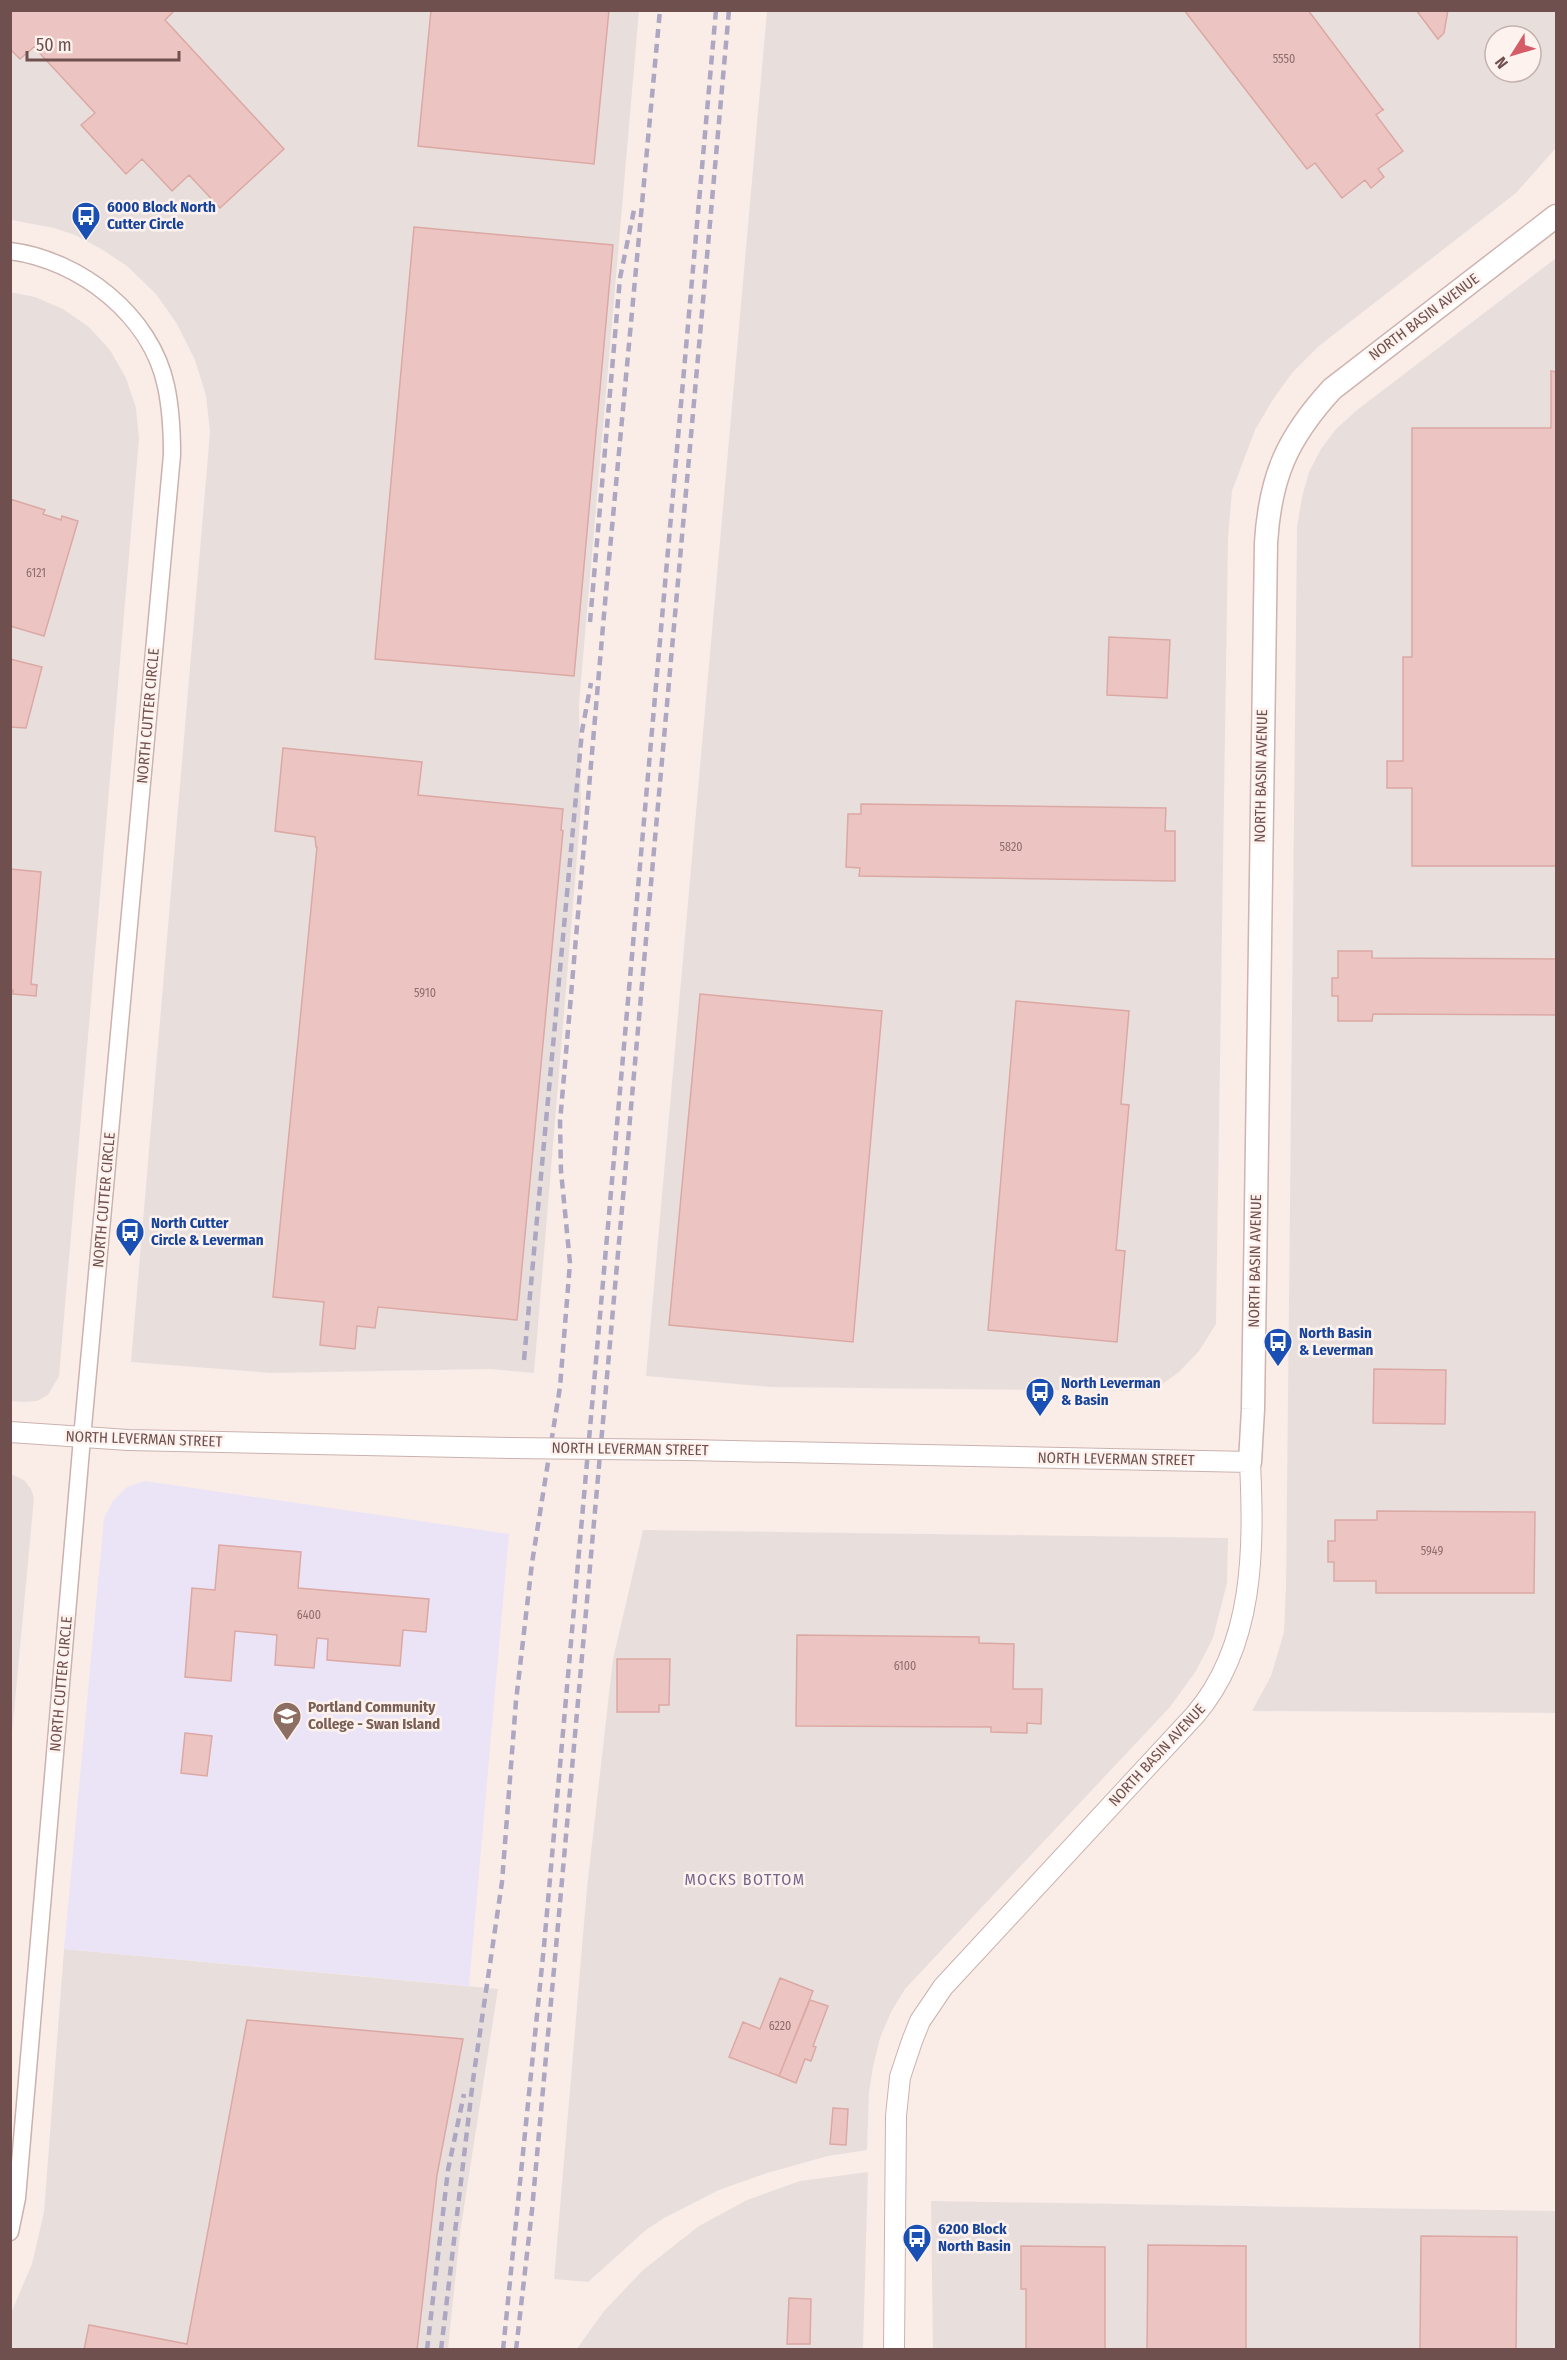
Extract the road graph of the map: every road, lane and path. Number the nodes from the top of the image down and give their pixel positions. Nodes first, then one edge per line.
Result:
1 (1557, 216) edge
2 (10, 251) edge
3 (10, 1432) edge
4 (82, 1438) junction
5 (1250, 1462) junction
6 (10, 2232) edge
7 (894, 2349) edge

1 - 5 main road, NORTH BASIN AVENUE
2 - 4 street, NORTH CUTTER CIRCLE
3 - 4 street, NORTH LEVERMAN STREET
4 - 5 street, NORTH LEVERMAN STREET, bridge
4 - 6 street, NORTH CUTTER CIRCLE
5 - 7 street, NORTH BASIN AVENUE

